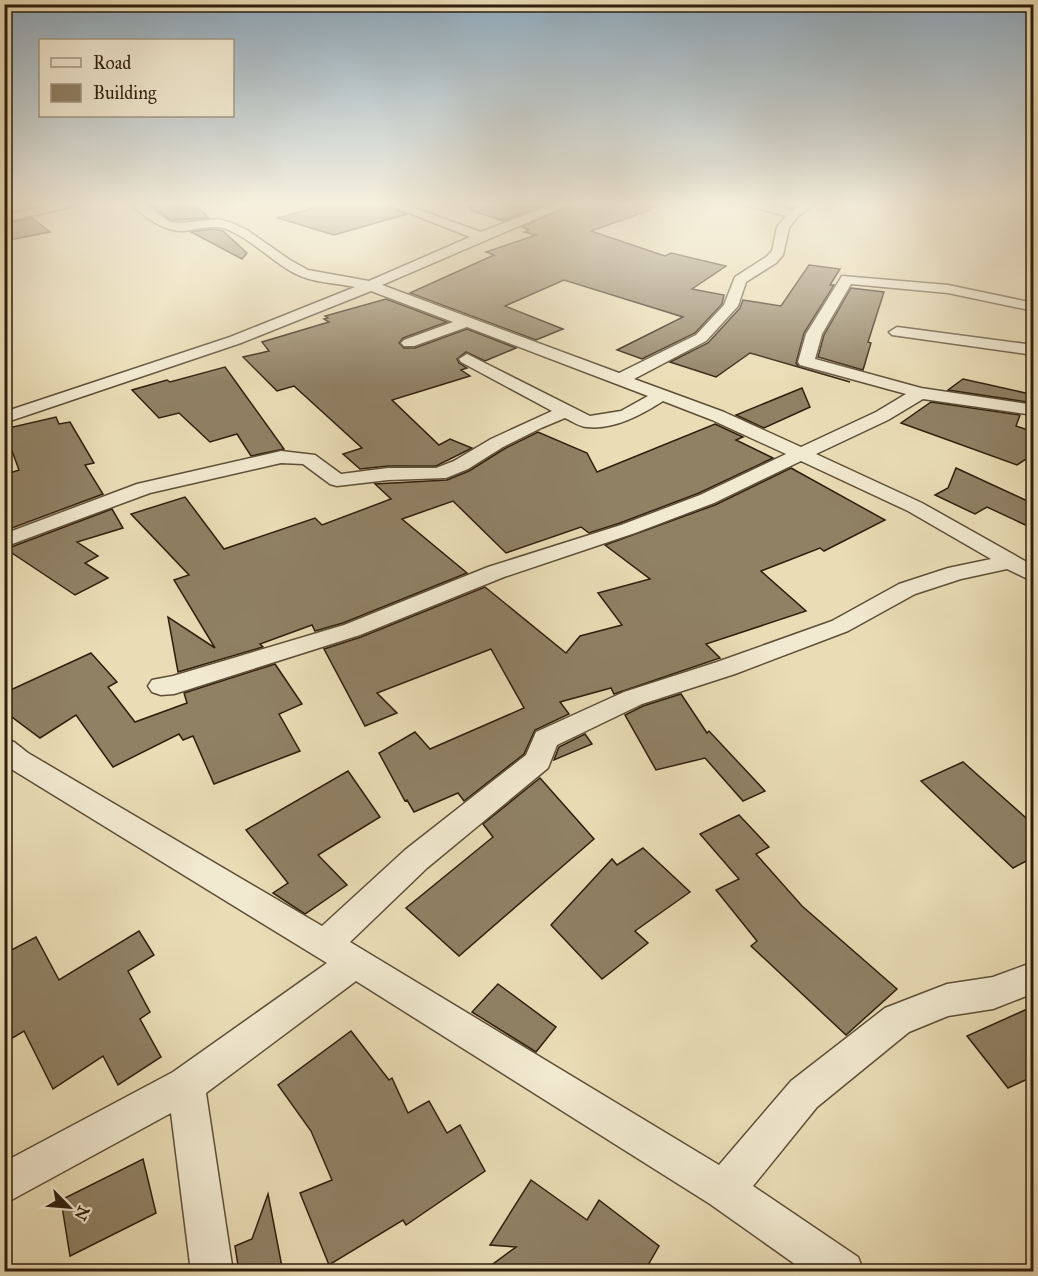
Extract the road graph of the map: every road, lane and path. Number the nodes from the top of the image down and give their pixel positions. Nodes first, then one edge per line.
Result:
1 (288, 265) edge
2 (417, 265) edge
3 (764, 265) edge
4 (371, 286) junction
5 (1034, 307) edge
6 (466, 322) junction
7 (897, 332) dead end
8 (409, 343) dead end
9 (1034, 350) edge
10 (467, 359) dead end
11 (621, 379) junction
12 (920, 393) junction
13 (662, 394) junction
14 (1034, 410) edge
15 (564, 412) junction
16 (4, 418) edge
17 (801, 452) junction
18 (4, 541) edge
19 (1009, 562) junction
20 (1034, 575) edge
21 (161, 686) dead end
22 (9, 758) edge
23 (340, 953) junction
24 (1034, 977) edge
25 (186, 1085) junction
26 (4, 1184) edge
27 (724, 1190) junction
28 (212, 1272) edge
29 (843, 1272) edge

1 - 4 street
2 - 4 street
3 - 11 street
4 - 6 street
4 - 16 street
5 - 12 street
6 - 8 street
6 - 11 street
7 - 9 street
10 - 15 street
11 - 13 street
12 - 14 street
12 - 17 street
13 - 15 street
13 - 17 street
15 - 18 street
17 - 19 street
17 - 21 street
19 - 20 street
19 - 23 street
22 - 23 street
23 - 25 street
23 - 27 street
24 - 27 street
25 - 26 street
25 - 28 street
27 - 29 street

